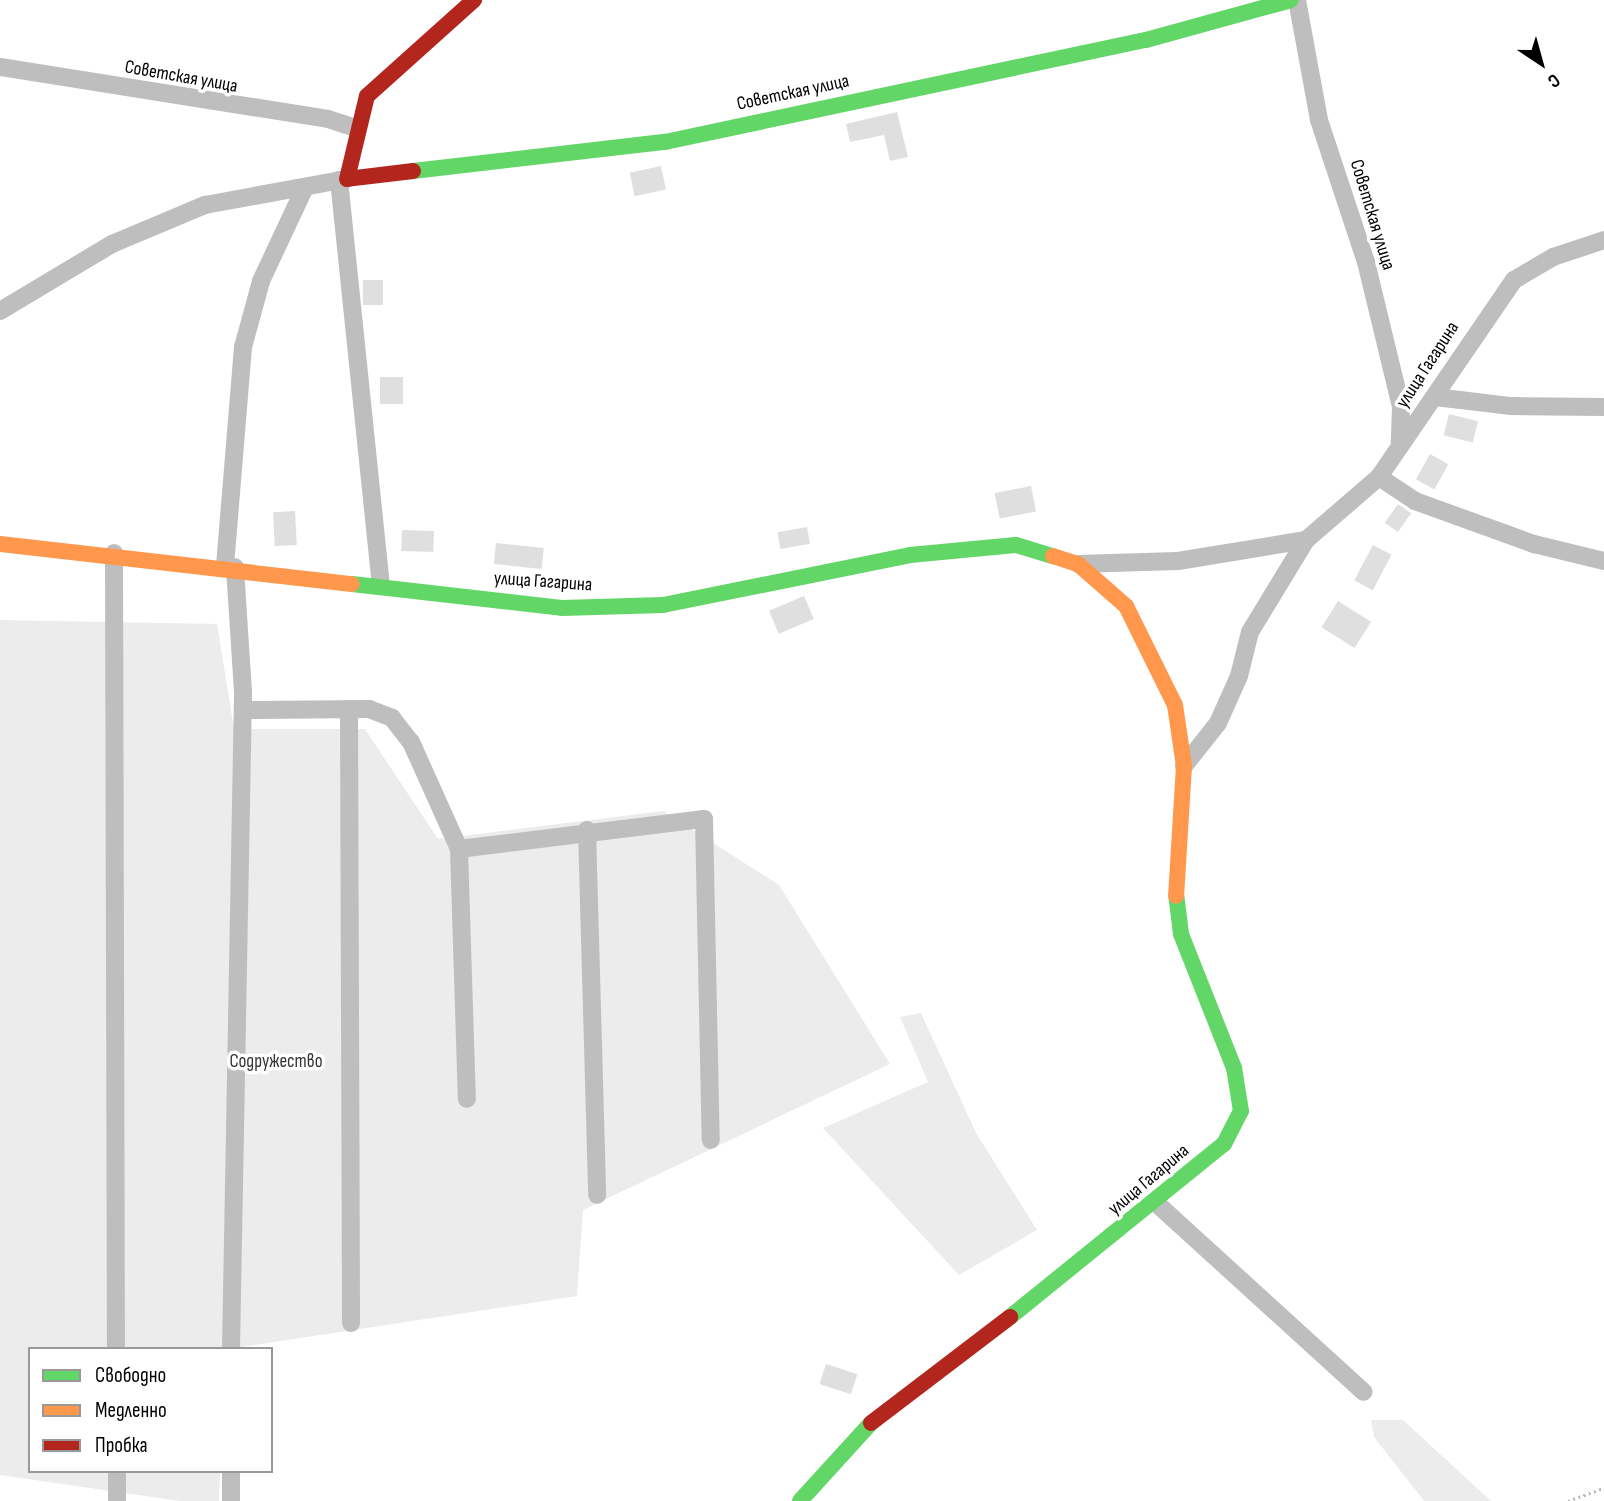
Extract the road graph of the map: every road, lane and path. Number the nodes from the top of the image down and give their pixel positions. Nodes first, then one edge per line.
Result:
1 (474, 0) edge
2 (1291, 0) edge
3 (1297, 0) edge
4 (0, 67) edge
5 (355, 128) junction
6 (343, 179) junction
7 (305, 187) junction
8 (1604, 240) edge
9 (0, 311) edge
10 (1435, 397) junction
11 (1604, 407) edge
12 (1399, 443) junction
13 (1379, 477) junction
14 (1306, 540) junction
15 (0, 544) edge
16 (114, 554) junction
17 (1604, 561) edge
18 (1078, 564) junction
19 (230, 567) junction
20 (380, 586) junction
21 (349, 709) junction
22 (243, 710) junction
23 (1184, 766) junction
24 (587, 830) junction
25 (459, 849) junction
26 (467, 1099) dead end
27 (711, 1140) dead end
28 (597, 1195) dead end
29 (1155, 1202) junction
30 (351, 1323) dead end
31 (116, 1347) edge
32 (231, 1347) edge
33 (1364, 1392) dead end
34 (117, 1473) edge
35 (231, 1473) edge
36 (1604, 1488) edge
37 (117, 1501) edge
38 (231, 1501) edge
39 (800, 1501) edge
40 (1568, 1501) edge

1 - 5 street
2 - 6 street, Советская улица
3 - 12 street, Советская улица
4 - 5 street, Советская улица
5 - 6 street
6 - 7 street
6 - 20 street
7 - 9 street
7 - 19 street
8 - 10 street, улица Гагарина
10 - 11 street
10 - 12 street, улица Гагарина
12 - 13 street, улица Гагарина
13 - 14 street, улица Гагарина
13 - 17 street
14 - 18 street, улица Гагарина
14 - 23 street, улица Гагарина
15 - 16 street, улица Гагарина
16 - 19 street, улица Гагарина
16 - 31 street
18 - 20 street, улица Гагарина
18 - 23 street, улица Гагарина
19 - 20 street, улица Гагарина
19 - 22 street
21 - 22 street
21 - 25 street
21 - 30 street
22 - 32 street
23 - 29 street, улица Гагарина
24 - 25 street
24 - 27 street
24 - 28 street
25 - 26 street
29 - 33 street
29 - 39 street, улица Гагарина
34 - 37 street
35 - 38 street
36 - 40 path

